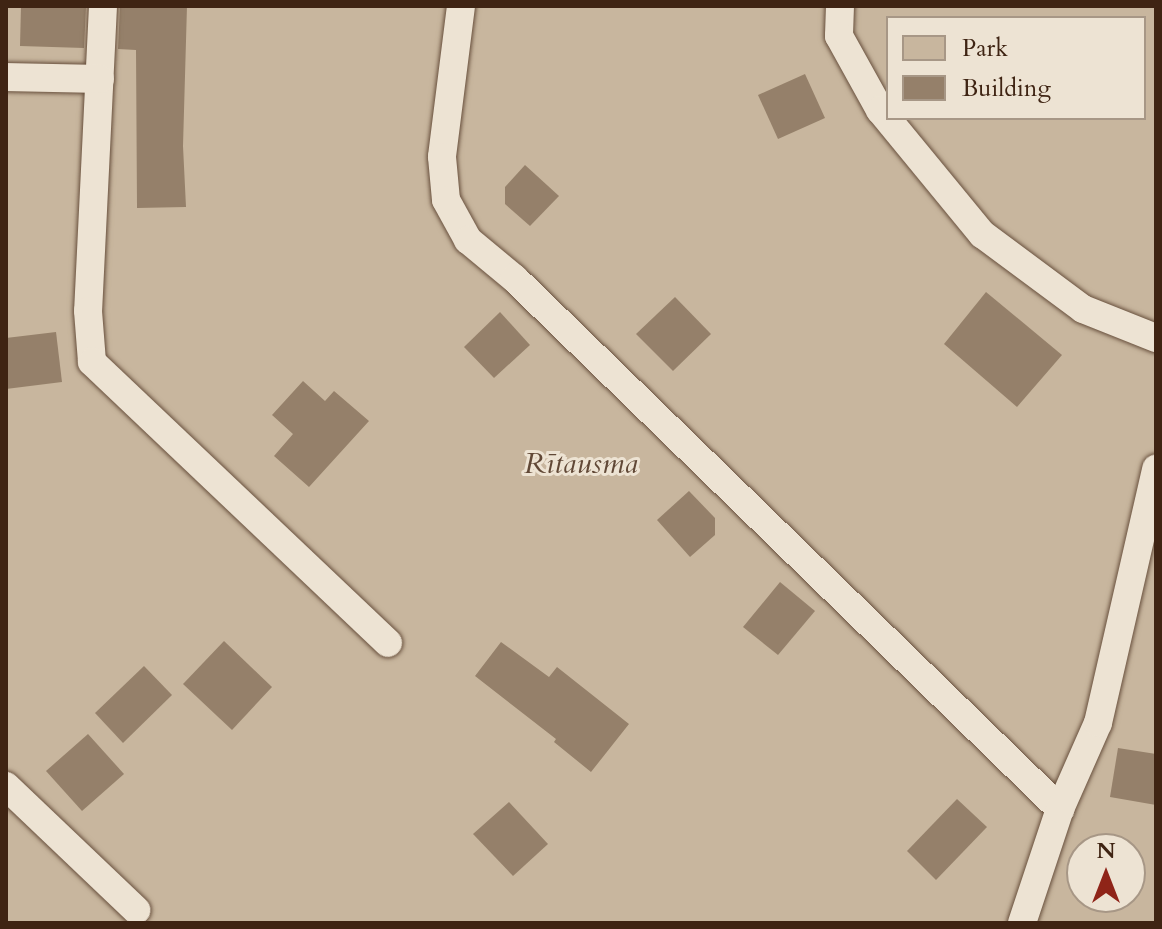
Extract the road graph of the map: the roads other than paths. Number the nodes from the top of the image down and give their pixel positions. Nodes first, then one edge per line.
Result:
1 (103, 6) edge
2 (461, 6) edge
3 (840, 6) edge
4 (6, 77) edge
5 (100, 79) junction
6 (886, 117) edge
7 (888, 120) edge
8 (1156, 338) edge
9 (1156, 469) edge
10 (388, 643) dead end
11 (6, 786) edge
12 (1060, 809) junction
13 (136, 910) dead end
14 (1022, 923) edge

1 - 5 lane
2 - 12 lane
3 - 6 lane
4 - 5 lane
5 - 10 lane
7 - 8 lane
9 - 12 lane
11 - 13 lane
12 - 14 lane

